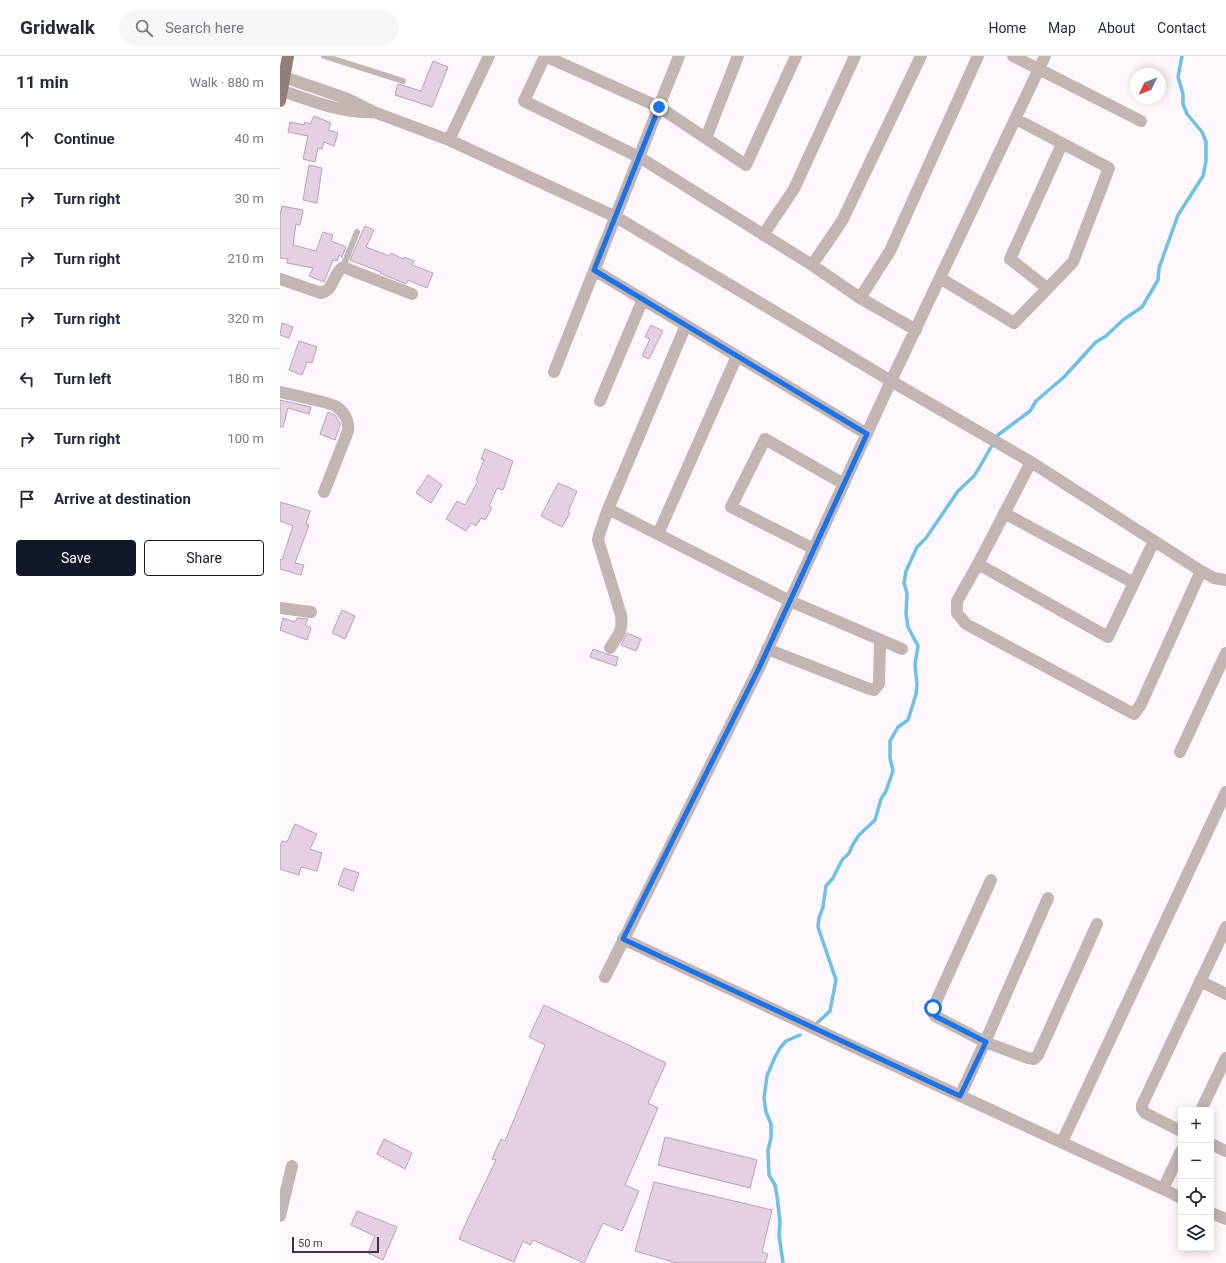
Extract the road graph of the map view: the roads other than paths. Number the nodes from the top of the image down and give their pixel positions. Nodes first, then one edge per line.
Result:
1 (288, 56) edge
2 (324, 56) edge
3 (489, 56) edge
4 (545, 56) edge
5 (679, 56) edge
6 (738, 56) edge
7 (796, 56) edge
8 (855, 56) edge
9 (921, 56) edge
10 (978, 56) edge
11 (1013, 56) edge
12 (1045, 56) edge
13 (1039, 70) junction
14 (284, 77) junction
15 (403, 81) dead end
16 (281, 96) edge
17 (659, 107) junction
18 (374, 112) junction
19 (1016, 119) junction
20 (1141, 121) dead end
21 (706, 138) junction
22 (449, 140) junction
23 (1062, 144) junction
24 (639, 157) junction
25 (616, 217) junction
26 (357, 232) dead end
27 (763, 235) junction
28 (812, 265) junction
29 (343, 267) junction
30 (594, 270) junction
31 (940, 278) junction
32 (280, 279) edge
33 (1047, 288) junction
34 (412, 294) dead end
35 (860, 298) junction
36 (643, 299) junction
37 (686, 325) junction
38 (916, 330) junction
39 (737, 356) junction
40 (554, 372) dead end
41 (891, 381) junction
42 (280, 392) edge
43 (600, 401) dead end
44 (867, 434) junction
45 (1031, 462) junction
46 (844, 484) junction
47 (324, 492) dead end
48 (608, 509) junction
49 (1004, 513) junction
50 (658, 534) junction
51 (1154, 541) junction
52 (814, 549) junction
53 (978, 564) junction
54 (1201, 570) junction
55 (1226, 580) edge
56 (1134, 583) junction
57 (790, 601) junction
58 (280, 608) edge
59 (310, 612) dead end
60 (880, 640) junction
61 (610, 648) dead end
62 (767, 649) junction
63 (902, 650) dead end
64 (1226, 653) edge
65 (1180, 752) dead end
66 (1226, 792) edge
67 (1221, 815) edge
68 (991, 880) dead end
69 (1048, 898) dead end
70 (1098, 924) dead end
71 (1226, 927) edge
72 (623, 939) junction
73 (605, 977) dead end
74 (1200, 981) junction
75 (1226, 994) edge
76 (986, 1042) junction
77 (1226, 1058) edge
78 (960, 1096) junction
79 (1202, 1107) edge
80 (1178, 1130) edge
81 (1062, 1142) junction
82 (1214, 1145) edge
83 (1226, 1151) edge
84 (1178, 1158) edge
85 (292, 1166) dead end
86 (1164, 1189) junction
87 (1178, 1196) edge
88 (1214, 1214) edge
89 (280, 1216) edge
90 (1226, 1219) edge

1 - 14 main road
2 - 15 lane
3 - 22 street
4 - 17 street
4 - 24 street
5 - 17 street
6 - 21 street
7 - 21 street
8 - 27 street
9 - 28 street
10 - 35 street
11 - 13 street
12 - 13 street
13 - 19 street
13 - 20 street
14 - 16 main road
14 - 18 street
16 - 18 street
17 - 21 street
17 - 24 street
18 - 22 street
19 - 23 street
19 - 31 street
22 - 25 street
23 - 33 street
23 - 33 street
24 - 25 street
24 - 27 street
25 - 30 street
25 - 41 street
26 - 29 lane
27 - 28 street
28 - 35 street
29 - 32 street
29 - 34 street
30 - 36 street
30 - 40 street
31 - 33 street
31 - 38 street
35 - 38 street
36 - 37 street
36 - 43 street
37 - 39 street
37 - 48 street
38 - 41 street
39 - 44 street
39 - 50 street
41 - 44 street
41 - 45 street
42 - 47 street
44 - 46 street
45 - 49 street
45 - 51 street
46 - 52 street
46 - 52 street
48 - 50 street
48 - 61 street
49 - 53 street
49 - 56 street
50 - 57 street
51 - 54 street
51 - 56 street
52 - 57 street
53 - 54 street
53 - 56 street
54 - 55 street
57 - 60 street
57 - 62 street
58 - 59 street
60 - 62 street
60 - 63 street
62 - 72 street
64 - 65 street
66 - 67 street
67 - 81 street
68 - 76 street
69 - 76 street
70 - 76 street
71 - 74 street
72 - 73 street
72 - 78 street
74 - 75 street
74 - 80 street
76 - 78 street
77 - 79 street
78 - 81 street
81 - 86 street
82 - 83 street
84 - 86 street
85 - 89 street
86 - 87 street
88 - 90 street

